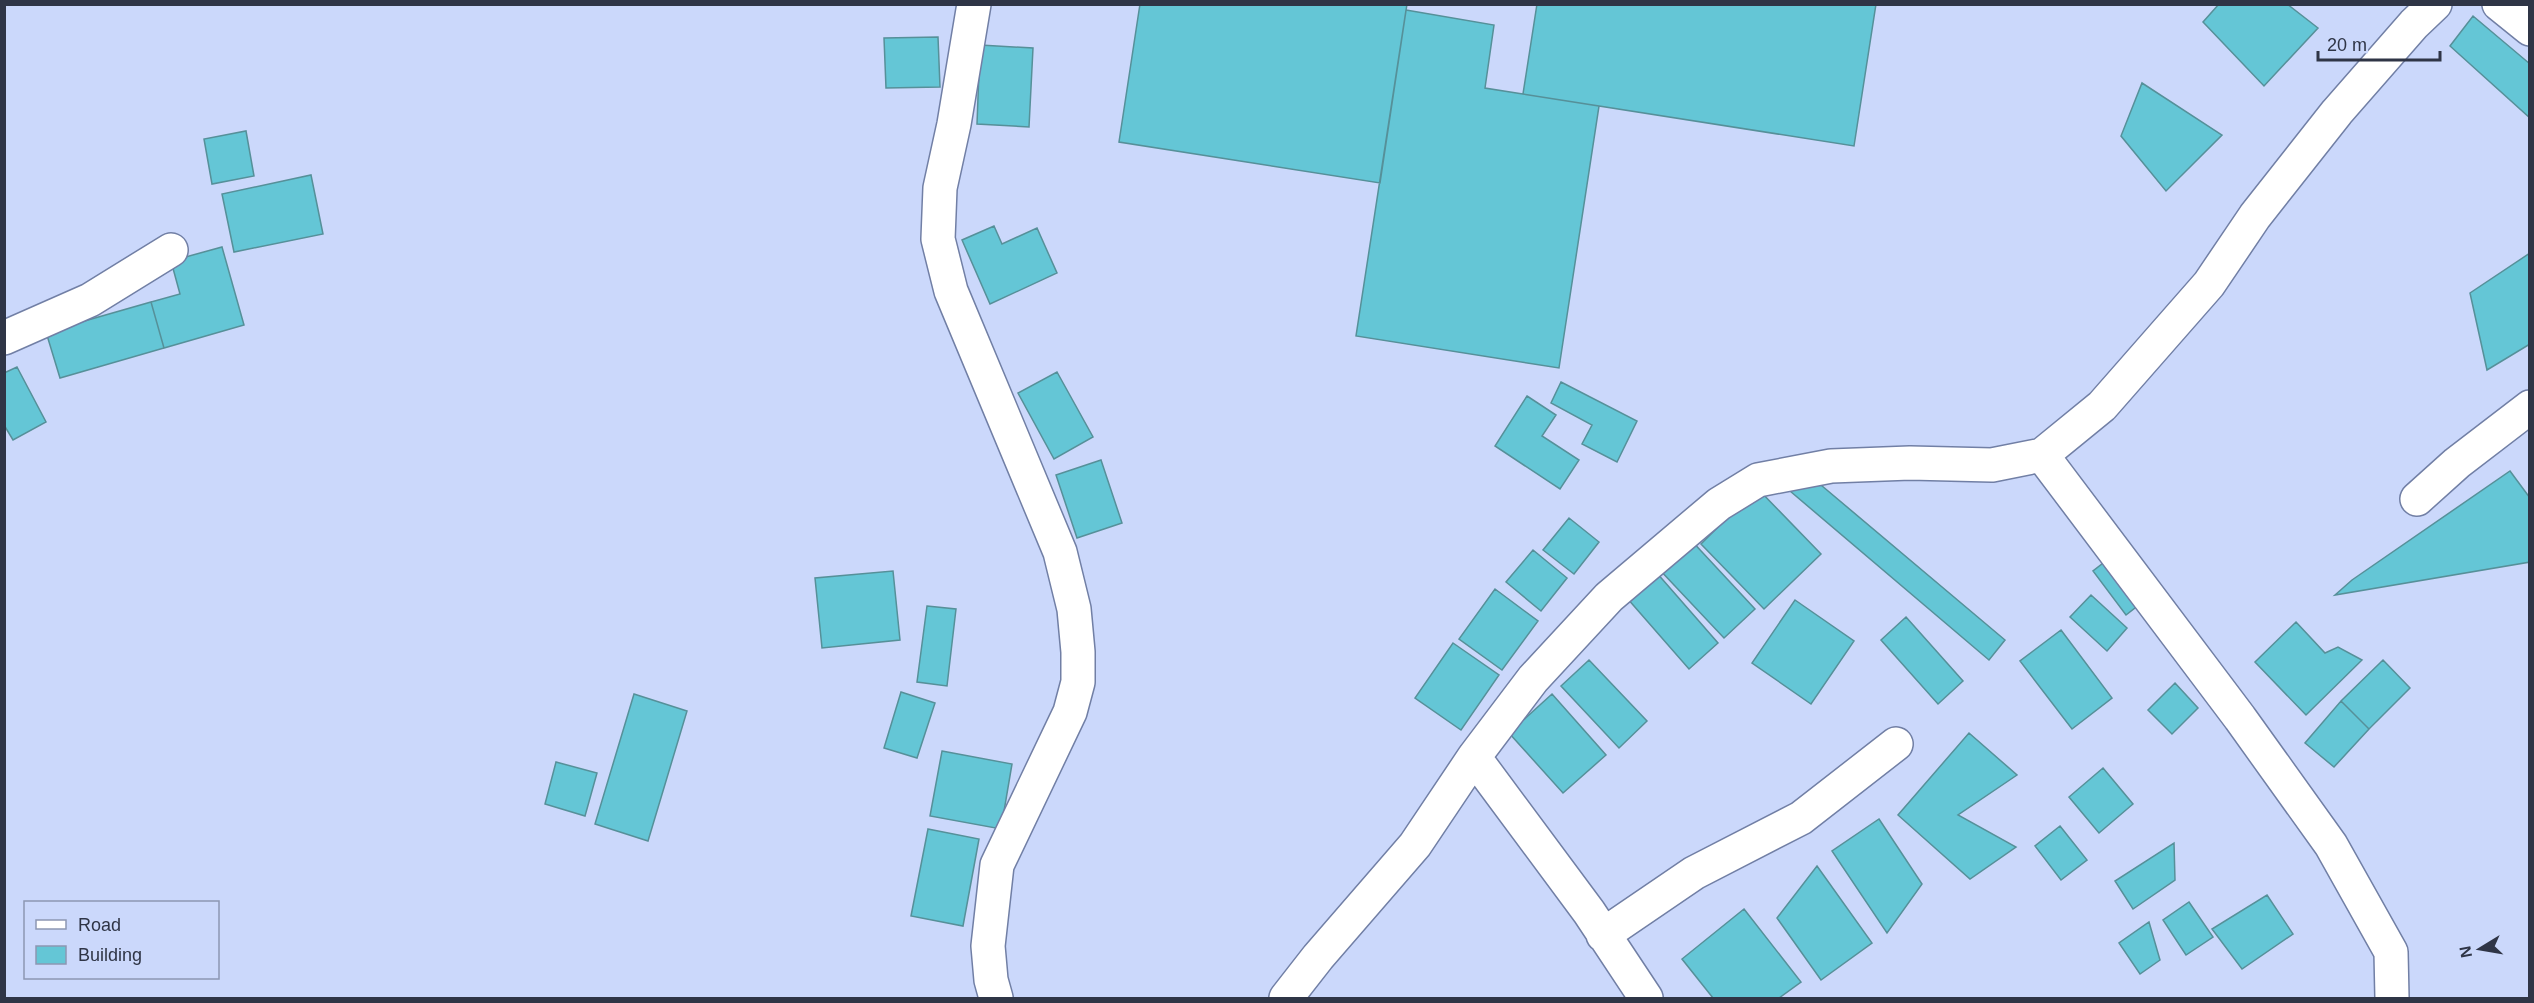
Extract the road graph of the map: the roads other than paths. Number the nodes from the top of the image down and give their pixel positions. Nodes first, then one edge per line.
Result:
1 (974, 4) edge
2 (2435, 4) edge
3 (2499, 4) edge
4 (2529, 29) edge
5 (171, 250) dead end
6 (4, 338) edge
7 (2529, 407) edge
8 (2042, 455) junction
9 (2417, 500) dead end
10 (1896, 744) dead end
11 (1474, 757) junction
12 (1604, 934) junction
13 (996, 999) edge
14 (1286, 999) edge
15 (1646, 999) edge
16 (2392, 999) edge

1 - 13 street
2 - 8 street
3 - 4 street
5 - 6 street
7 - 9 street
8 - 11 street
8 - 16 street
10 - 12 street
11 - 12 street
11 - 14 street
12 - 15 street

